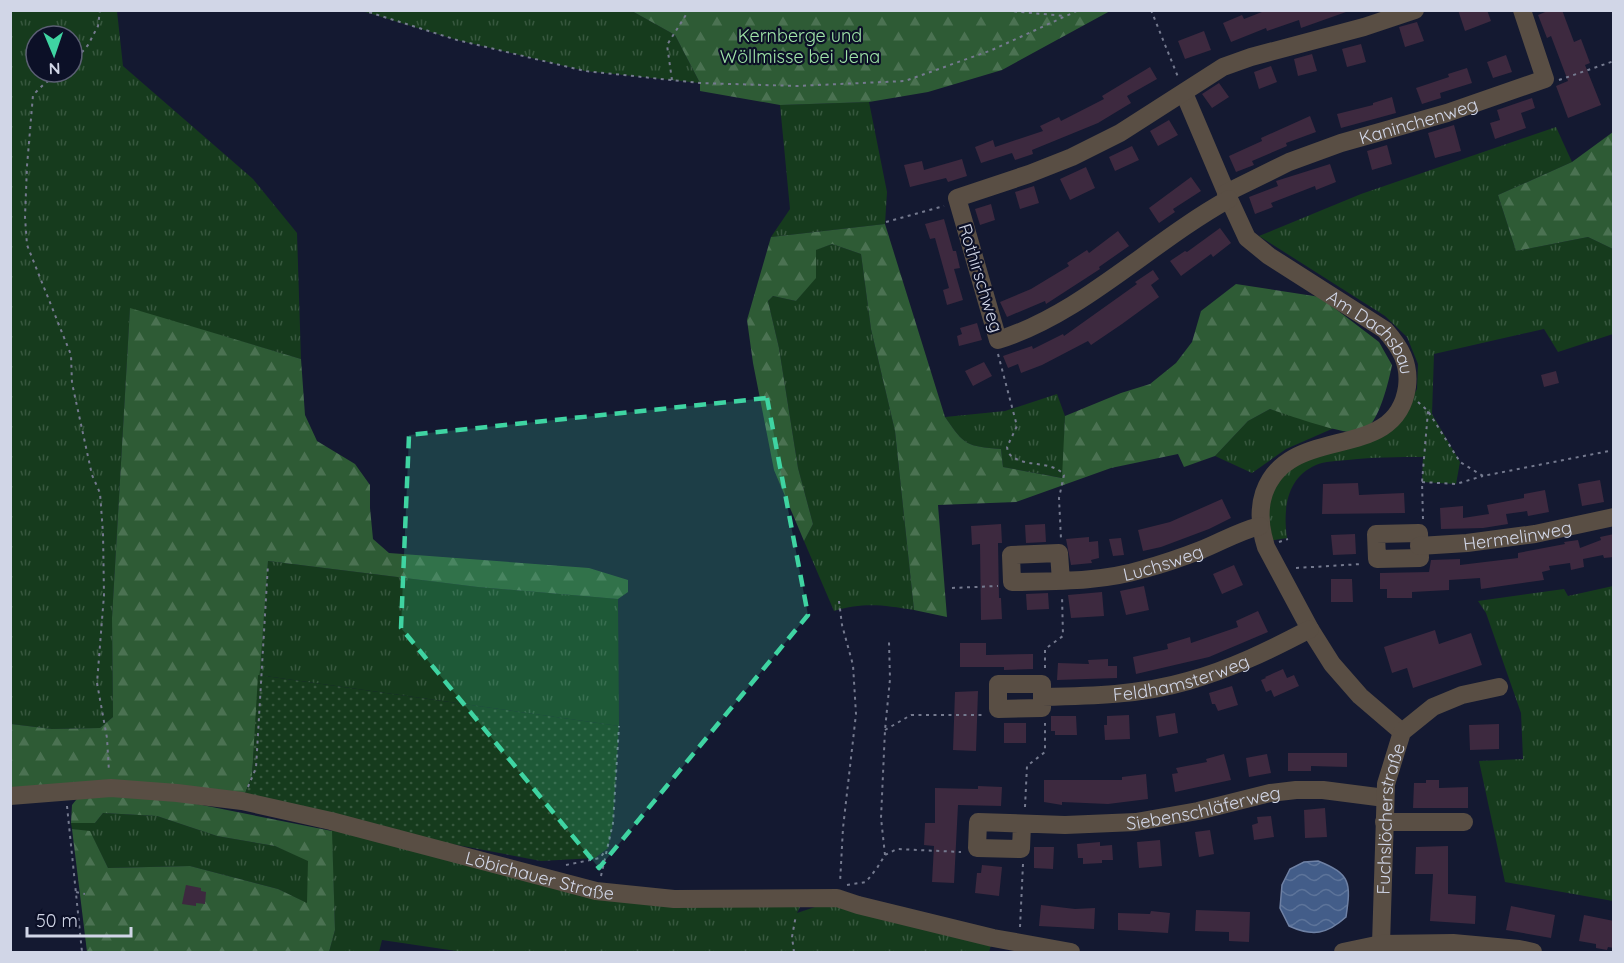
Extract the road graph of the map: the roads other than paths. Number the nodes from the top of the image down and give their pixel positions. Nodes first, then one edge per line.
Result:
1 (1415, 10) edge
2 (1522, 10) edge
3 (1184, 93) junction
4 (1227, 196) junction
5 (1614, 517) edge
6 (1260, 526) junction
7 (1419, 539) junction
8 (1062, 580) junction
9 (1310, 629) junction
10 (1499, 687) dead end
11 (1042, 696) junction
12 (1402, 732) junction
13 (10, 796) edge
14 (1385, 798) junction
15 (1384, 822) junction
16 (1464, 822) dead end
17 (1023, 824) junction
18 (1382, 944) junction
19 (1071, 952) edge
20 (1343, 952) edge
21 (1533, 952) edge

1 - 3 street
2 - 4 street, Kaninchenweg
3 - 4 street, Am Dachsbau
3 - 4 street, Rothirschweg
4 - 6 street, Am Dachsbau
5 - 7 street, Hermelinweg
6 - 8 street, Luchsweg
6 - 9 street, Am Dachsbau
7 - 7 street, Hermelinweg
8 - 8 street, Luchsweg
9 - 11 street, Feldhamsterweg
9 - 12 street, Am Dachsbau
10 - 12 street, Fuchslöcherstraße
11 - 11 street, Feldhamsterweg
12 - 14 street, Fuchslöcherstraße
13 - 19 street, Löbichauer Straße
14 - 15 street, Fuchslöcherstraße
14 - 17 street, Siebenschläferweg
15 - 16 street
15 - 18 street, Fuchslöcherstraße
17 - 17 street, Siebenschläferweg
18 - 20 street
18 - 21 street

